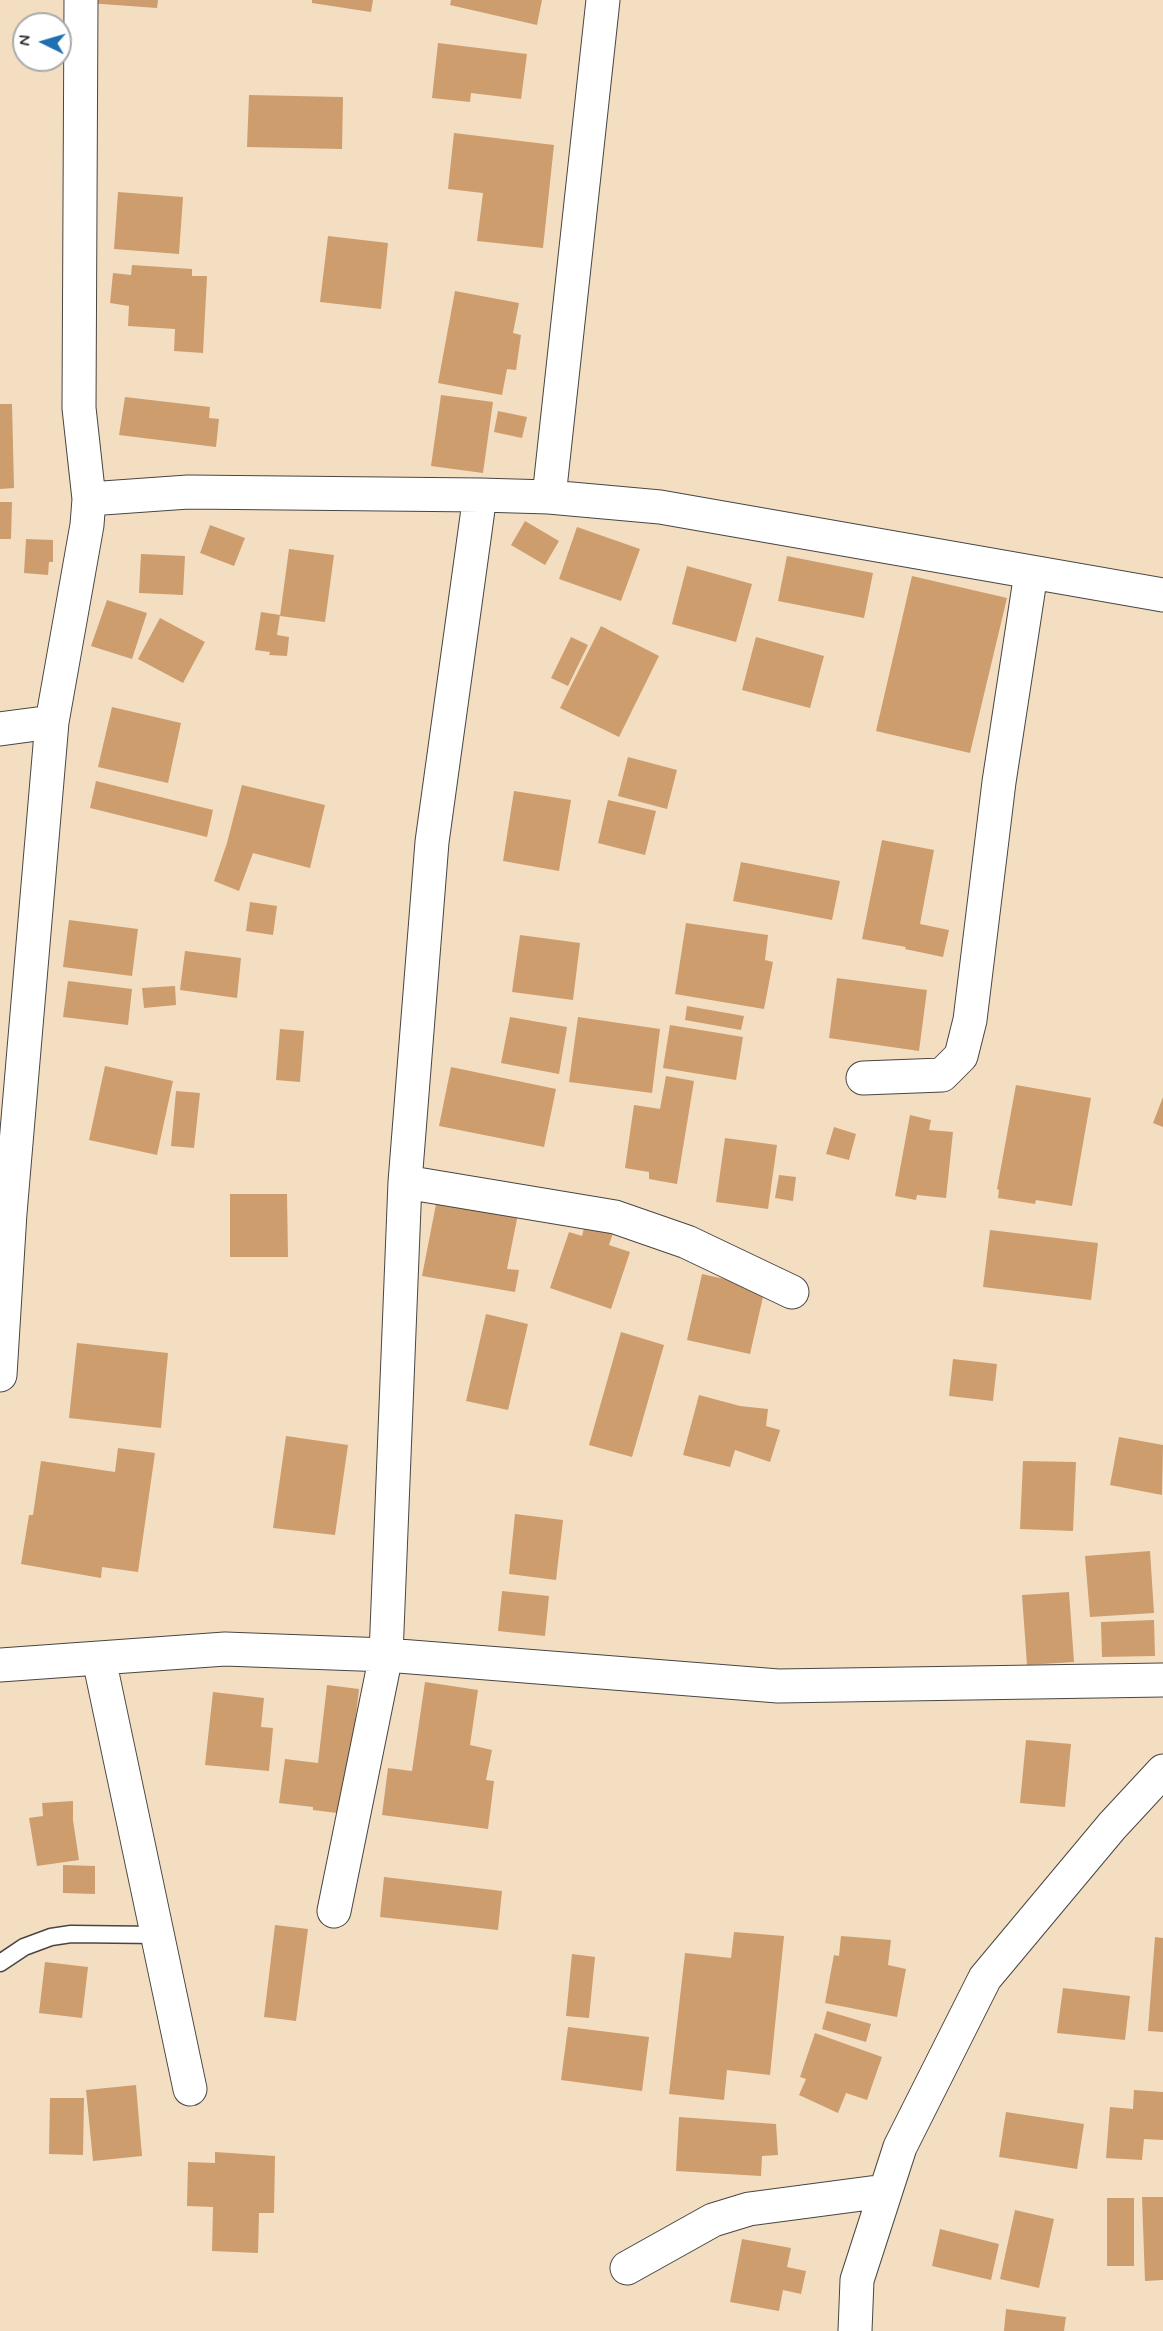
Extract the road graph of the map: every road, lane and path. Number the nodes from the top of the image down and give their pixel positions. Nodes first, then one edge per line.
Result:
1 (81, 0) edge
2 (603, 0) edge
3 (480, 495) junction
4 (549, 497) junction
5 (89, 499) junction
6 (1031, 573) junction
7 (1163, 594) edge
8 (52, 722) junction
9 (0, 729) edge
10 (863, 1078) dead end
11 (405, 1182) junction
12 (792, 1292) dead end
13 (0, 1375) edge
14 (386, 1655) junction
15 (99, 1659) junction
16 (0, 1665) edge
17 (1163, 1680) edge
18 (1163, 1771) edge
19 (334, 1911) dead end
20 (158, 1935) junction
21 (0, 1963) edge
22 (190, 2089) dead end
23 (885, 2191) junction
24 (627, 2268) dead end
25 (855, 2331) edge

1 - 5 street
2 - 4 street
3 - 4 street
3 - 5 street
3 - 11 street
4 - 6 street
5 - 8 street
6 - 7 street
6 - 10 street
8 - 9 street
8 - 13 street
11 - 12 street
11 - 14 street
14 - 15 street
14 - 17 street
14 - 19 street
15 - 16 street
15 - 20 street
18 - 23 street
20 - 21 lane
20 - 22 street
23 - 24 street
23 - 25 street

